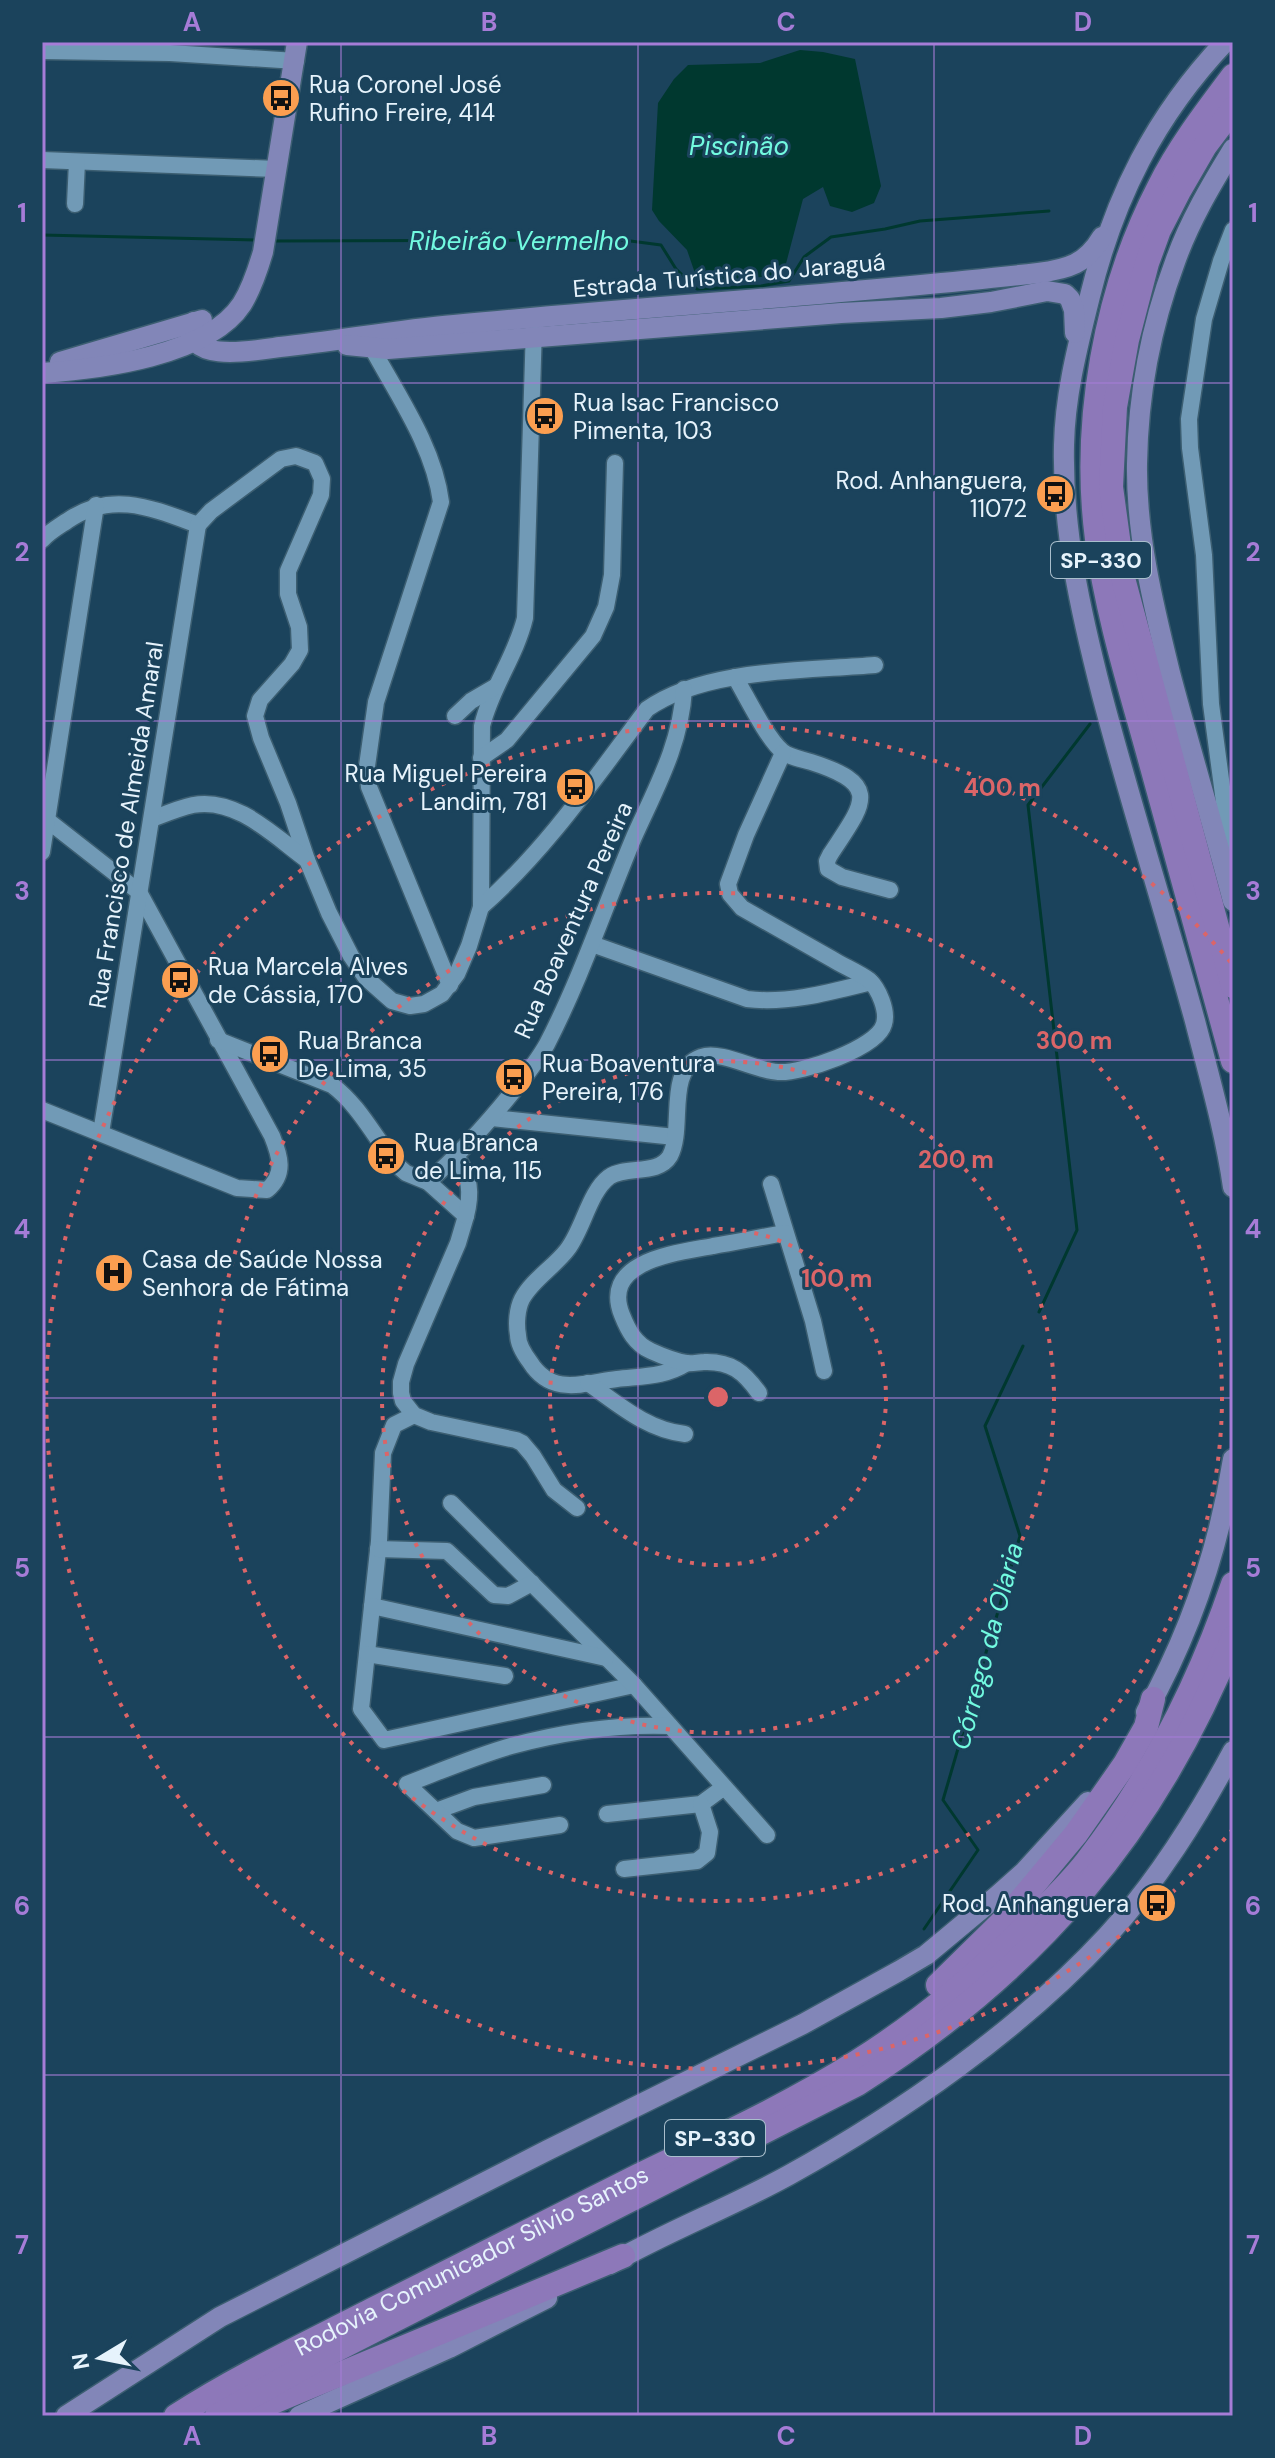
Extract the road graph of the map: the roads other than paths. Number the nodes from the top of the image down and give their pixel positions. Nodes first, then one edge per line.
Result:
1 (1225, 42) edge
2 (146, 48) edge
3 (170, 48) edge
4 (42, 51) edge
5 (296, 52) edge
6 (1233, 76) edge
7 (1233, 109) edge
8 (1233, 149) edge
9 (42, 160) edge
10 (77, 162) junction
11 (277, 169) junction
12 (75, 204) dead end
13 (1114, 216) junction
14 (1233, 230) edge
15 (533, 317) junction
16 (204, 332) junction
17 (535, 339) junction
18 (370, 342) junction
19 (1074, 364) junction
20 (42, 370) edge
21 (615, 463) dead end
22 (96, 505) junction
23 (198, 525) junction
24 (42, 540) edge
25 (875, 665) dead end
26 (735, 677) junction
27 (495, 687) junction
28 (684, 689) junction
29 (455, 716) dead end
30 (783, 753) junction
31 (481, 758) junction
32 (45, 818) edge
33 (152, 819) junction
34 (42, 852) edge
35 (307, 860) junction
36 (1233, 870) edge
37 (890, 890) dead end
38 (139, 892) junction
39 (1233, 901) edge
40 (481, 907) junction
41 (592, 944) junction
42 (871, 982) junction
43 (450, 985) junction
44 (1233, 986) edge
45 (218, 1040) junction
46 (1233, 1061) edge
47 (42, 1110) edge
48 (492, 1118) junction
49 (101, 1133) junction
50 (675, 1137) junction
51 (457, 1157) junction
52 (428, 1182) junction
53 (771, 1184) dead end
54 (1233, 1187) edge
55 (466, 1216) junction
56 (785, 1233) junction
57 (687, 1363) junction
58 (824, 1371) dead end
59 (588, 1383) junction
60 (759, 1393) dead end
61 (414, 1415) junction
62 (685, 1434) dead end
63 (1233, 1459) edge
64 (451, 1503) dead end
65 (577, 1508) dead end
66 (378, 1549) junction
67 (532, 1583) junction
68 (1233, 1584) edge
69 (372, 1606) junction
70 (1233, 1638) edge
71 (367, 1654) junction
72 (607, 1659) junction
73 (505, 1676) dead end
74 (634, 1685) junction
75 (1153, 1699) junction
76 (670, 1726) junction
77 (1233, 1751) edge
78 (543, 1785) dead end
79 (724, 1787) junction
80 (701, 1804) junction
81 (436, 1811) junction
82 (607, 1814) dead end
83 (560, 1825) dead end
84 (767, 1835) dead end
85 (624, 1869) dead end
86 (854, 2063) junction
87 (623, 2256) junction
88 (66, 2416) edge
89 (176, 2416) edge
90 (217, 2416) edge
91 (241, 2416) edge
92 (299, 2416) edge

1 - 13 main road
2 - 3 street
2 - 4 street
3 - 5 street
5 - 11 main road
6 - 46 highway, SP-330
7 - 44 highway, SP-330
8 - 39 main road
9 - 10 street
10 - 11 street
10 - 12 street
11 - 16 main road
13 - 15 main road, Estrada Turística do Jaraguá
13 - 19 main road
14 - 36 street
15 - 17 street
15 - 18 main road, Estrada Turística do Jaraguá
16 - 18 main road, Estrada Turística do Jaraguá
16 - 20 main road
16 - 20 main road
17 - 18 main road, Estrada Turística do Jaraguá
17 - 19 main road, Estrada Turística do Jaraguá
17 - 27 street
18 - 43 street
19 - 54 main road
21 - 31 street
22 - 23 street
22 - 24 street
22 - 32 street
23 - 33 street, Rua Francisco de Almeida Amaral
23 - 35 street
25 - 26 street
26 - 28 street
26 - 30 street
27 - 29 street
27 - 31 street
28 - 40 street
28 - 41 street, Rua Boaventura Pereira
30 - 37 street
30 - 42 street
31 - 40 street
32 - 34 street
32 - 38 street
33 - 35 street
33 - 38 street, Rua Francisco de Almeida Amaral
35 - 43 street
38 - 45 street
38 - 49 street, Rua Francisco de Almeida Amaral
40 - 43 street
41 - 42 street
41 - 48 street, Rua Boaventura Pereira
42 - 50 street
45 - 49 street
45 - 52 street
47 - 49 street
48 - 50 street
48 - 51 street, Rua Boaventura Pereira
50 - 59 street
51 - 52 street, Rua Boaventura Pereira
51 - 55 street
52 - 55 street
53 - 56 street
55 - 61 street
56 - 57 street
56 - 58 street
57 - 59 street
57 - 60 street
59 - 62 street
61 - 65 street
61 - 66 street
63 - 75 main road
64 - 67 street
66 - 67 street
66 - 69 street
67 - 72 street
68 - 86 highway, Rodovia Comunicador Silvio Santos / SP-330
69 - 71 street
69 - 72 street
70 - 90 highway, Rodovia Comunicador Silvio Santos / SP-330
71 - 73 street
71 - 74 street
72 - 74 street
74 - 76 street
75 - 86 highway
75 - 88 main road
76 - 79 street
76 - 81 street
77 - 87 main road
78 - 81 street
79 - 80 street
79 - 84 street
80 - 82 street
80 - 85 street
81 - 83 street
86 - 89 highway, Rodovia Comunicador Silvio Santos / SP-330
87 - 91 highway
87 - 92 main road

